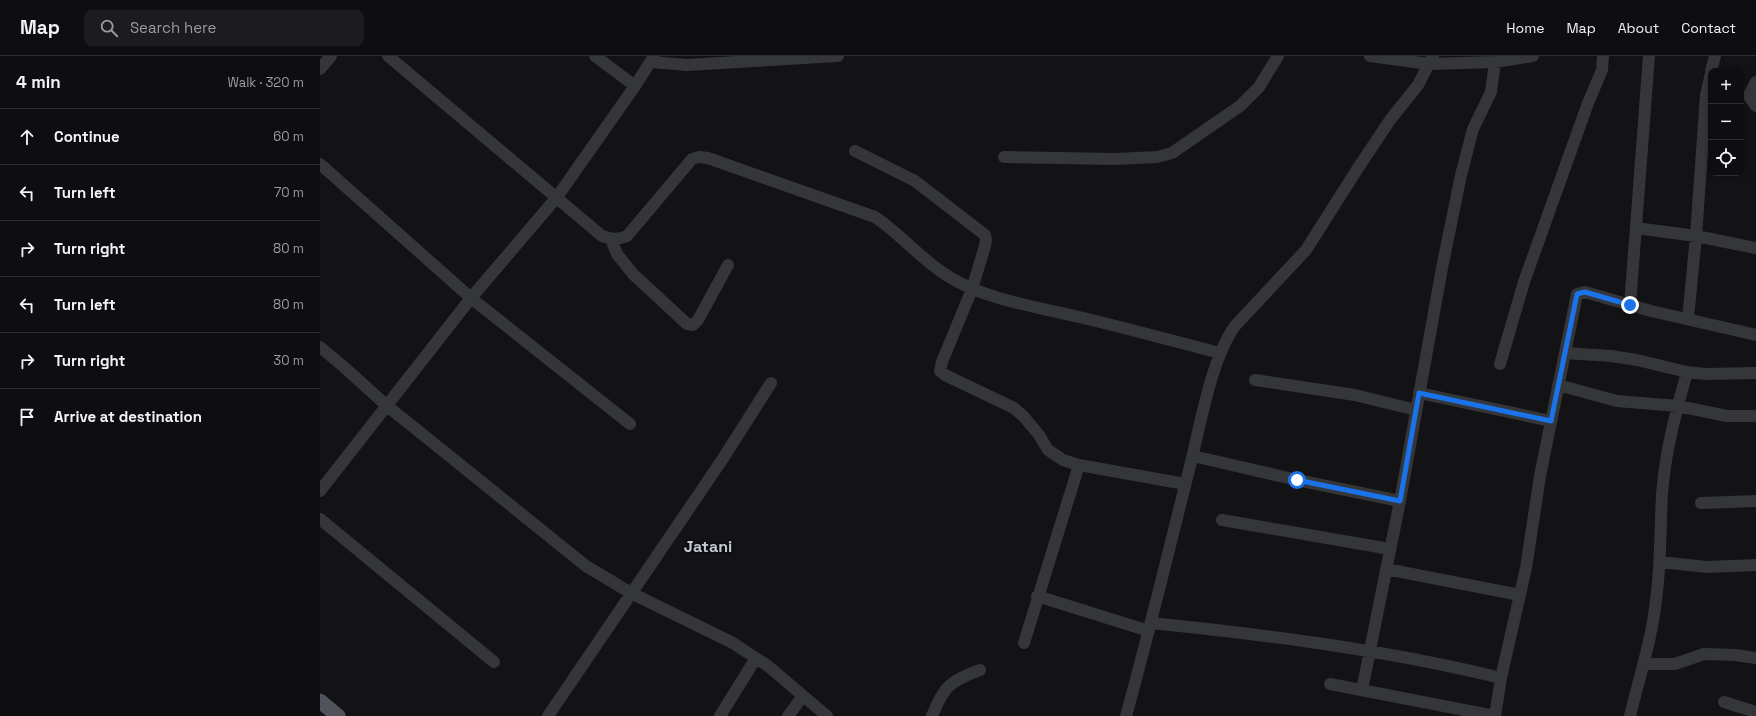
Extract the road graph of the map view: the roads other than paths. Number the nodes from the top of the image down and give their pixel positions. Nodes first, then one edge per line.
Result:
1 (331, 56) edge
2 (388, 56) edge
3 (595, 56) edge
4 (838, 56) edge
5 (1278, 56) edge
6 (1370, 56) edge
7 (1533, 56) edge
8 (1603, 56) edge
9 (1649, 56) edge
10 (1715, 56) edge
11 (1519, 57) edge
12 (653, 59) edge
13 (1431, 60) edge
14 (1495, 62) junction
15 (1712, 68) edge
16 (320, 69) edge
17 (1756, 82) edge
18 (635, 86) junction
19 (1746, 92) edge
20 (1708, 101) edge
21 (1756, 106) edge
22 (855, 151) dead end
23 (1004, 157) dead end
24 (320, 164) edge
25 (557, 197) junction
26 (1636, 228) junction
27 (1696, 236) junction
28 (611, 239) junction
29 (1756, 248) edge
30 (728, 265) dead end
31 (972, 289) junction
32 (471, 298) junction
33 (1630, 305) junction
34 (1688, 319) junction
35 (1756, 334) edge
36 (320, 348) edge
37 (1220, 353) junction
38 (1565, 353) junction
39 (1500, 364) dead end
40 (1687, 372) junction
41 (1756, 373) edge
42 (1255, 380) dead end
43 (772, 383) dead end
44 (1558, 385) junction
45 (1419, 393) junction
46 (386, 405) junction
47 (1678, 406) junction
48 (1416, 410) junction
49 (1756, 416) edge
50 (1551, 421) junction
51 (630, 424) dead end
52 (1193, 456) junction
53 (1079, 465) junction
54 (1185, 484) junction
55 (320, 491) edge
56 (1400, 501) junction
57 (1756, 501) edge
58 (1702, 503) dead end
59 (320, 518) edge
60 (1222, 520) dead end
61 (1390, 549) junction
62 (1660, 562) junction
63 (1756, 565) edge
64 (1386, 569) junction
65 (631, 593) junction
66 (1520, 595) junction
67 (1037, 596) junction
68 (1150, 627) junction
69 (1024, 643) dead end
70 (1371, 651) junction
71 (756, 658) junction
72 (1756, 658) edge
73 (494, 662) dead end
74 (1643, 664) junction
75 (980, 670) dead end
76 (1501, 678) junction
77 (1330, 684) dead end
78 (1362, 690) junction
79 (804, 696) junction
80 (320, 701) edge
81 (1724, 702) dead end
82 (1756, 712) edge
83 (338, 716) edge
84 (548, 716) edge
85 (720, 716) edge
86 (788, 716) edge
87 (827, 716) edge
88 (932, 716) edge
89 (1126, 716) edge
90 (1495, 716) edge
91 (1630, 716) edge

1 - 16 street
2 - 25 street
3 - 18 street
4 - 12 street
5 - 23 street
6 - 13 street
7 - 11 street
8 - 39 street
9 - 26 street
10 - 15 street
11 - 14 street
12 - 18 street
13 - 14 street
13 - 37 street
14 - 45 street
17 - 19 street
18 - 25 street
19 - 21 street
20 - 27 street
22 - 31 street
24 - 32 street
25 - 28 street
25 - 32 street
26 - 27 street
26 - 33 street
27 - 29 street
27 - 34 street
28 - 30 street
28 - 31 street
31 - 37 street
31 - 53 street
32 - 46 street
32 - 51 street
33 - 34 street
33 - 38 street
34 - 35 street
36 - 46 street
37 - 52 street
38 - 40 street
38 - 44 street
40 - 41 street
40 - 47 street
42 - 48 street
43 - 65 street
44 - 47 street
44 - 50 street
45 - 48 street
45 - 50 street
46 - 55 street
46 - 65 street
47 - 49 street
47 - 62 street
48 - 56 street
50 - 66 street
52 - 54 street
52 - 56 street
53 - 54 street
53 - 67 street
54 - 68 street
56 - 61 street
57 - 58 street
59 - 73 street
60 - 61 street
61 - 64 street
62 - 63 street
62 - 74 street
64 - 66 street
64 - 70 street
65 - 71 street
65 - 84 street
66 - 76 street
67 - 68 street
67 - 69 street
68 - 70 street
68 - 89 street
70 - 76 street
70 - 78 street
71 - 79 street
71 - 85 street
72 - 74 street
74 - 91 street
75 - 88 street
76 - 90 street
77 - 78 street
78 - 90 street
79 - 86 street
79 - 87 street
80 - 83 main road
81 - 82 street

